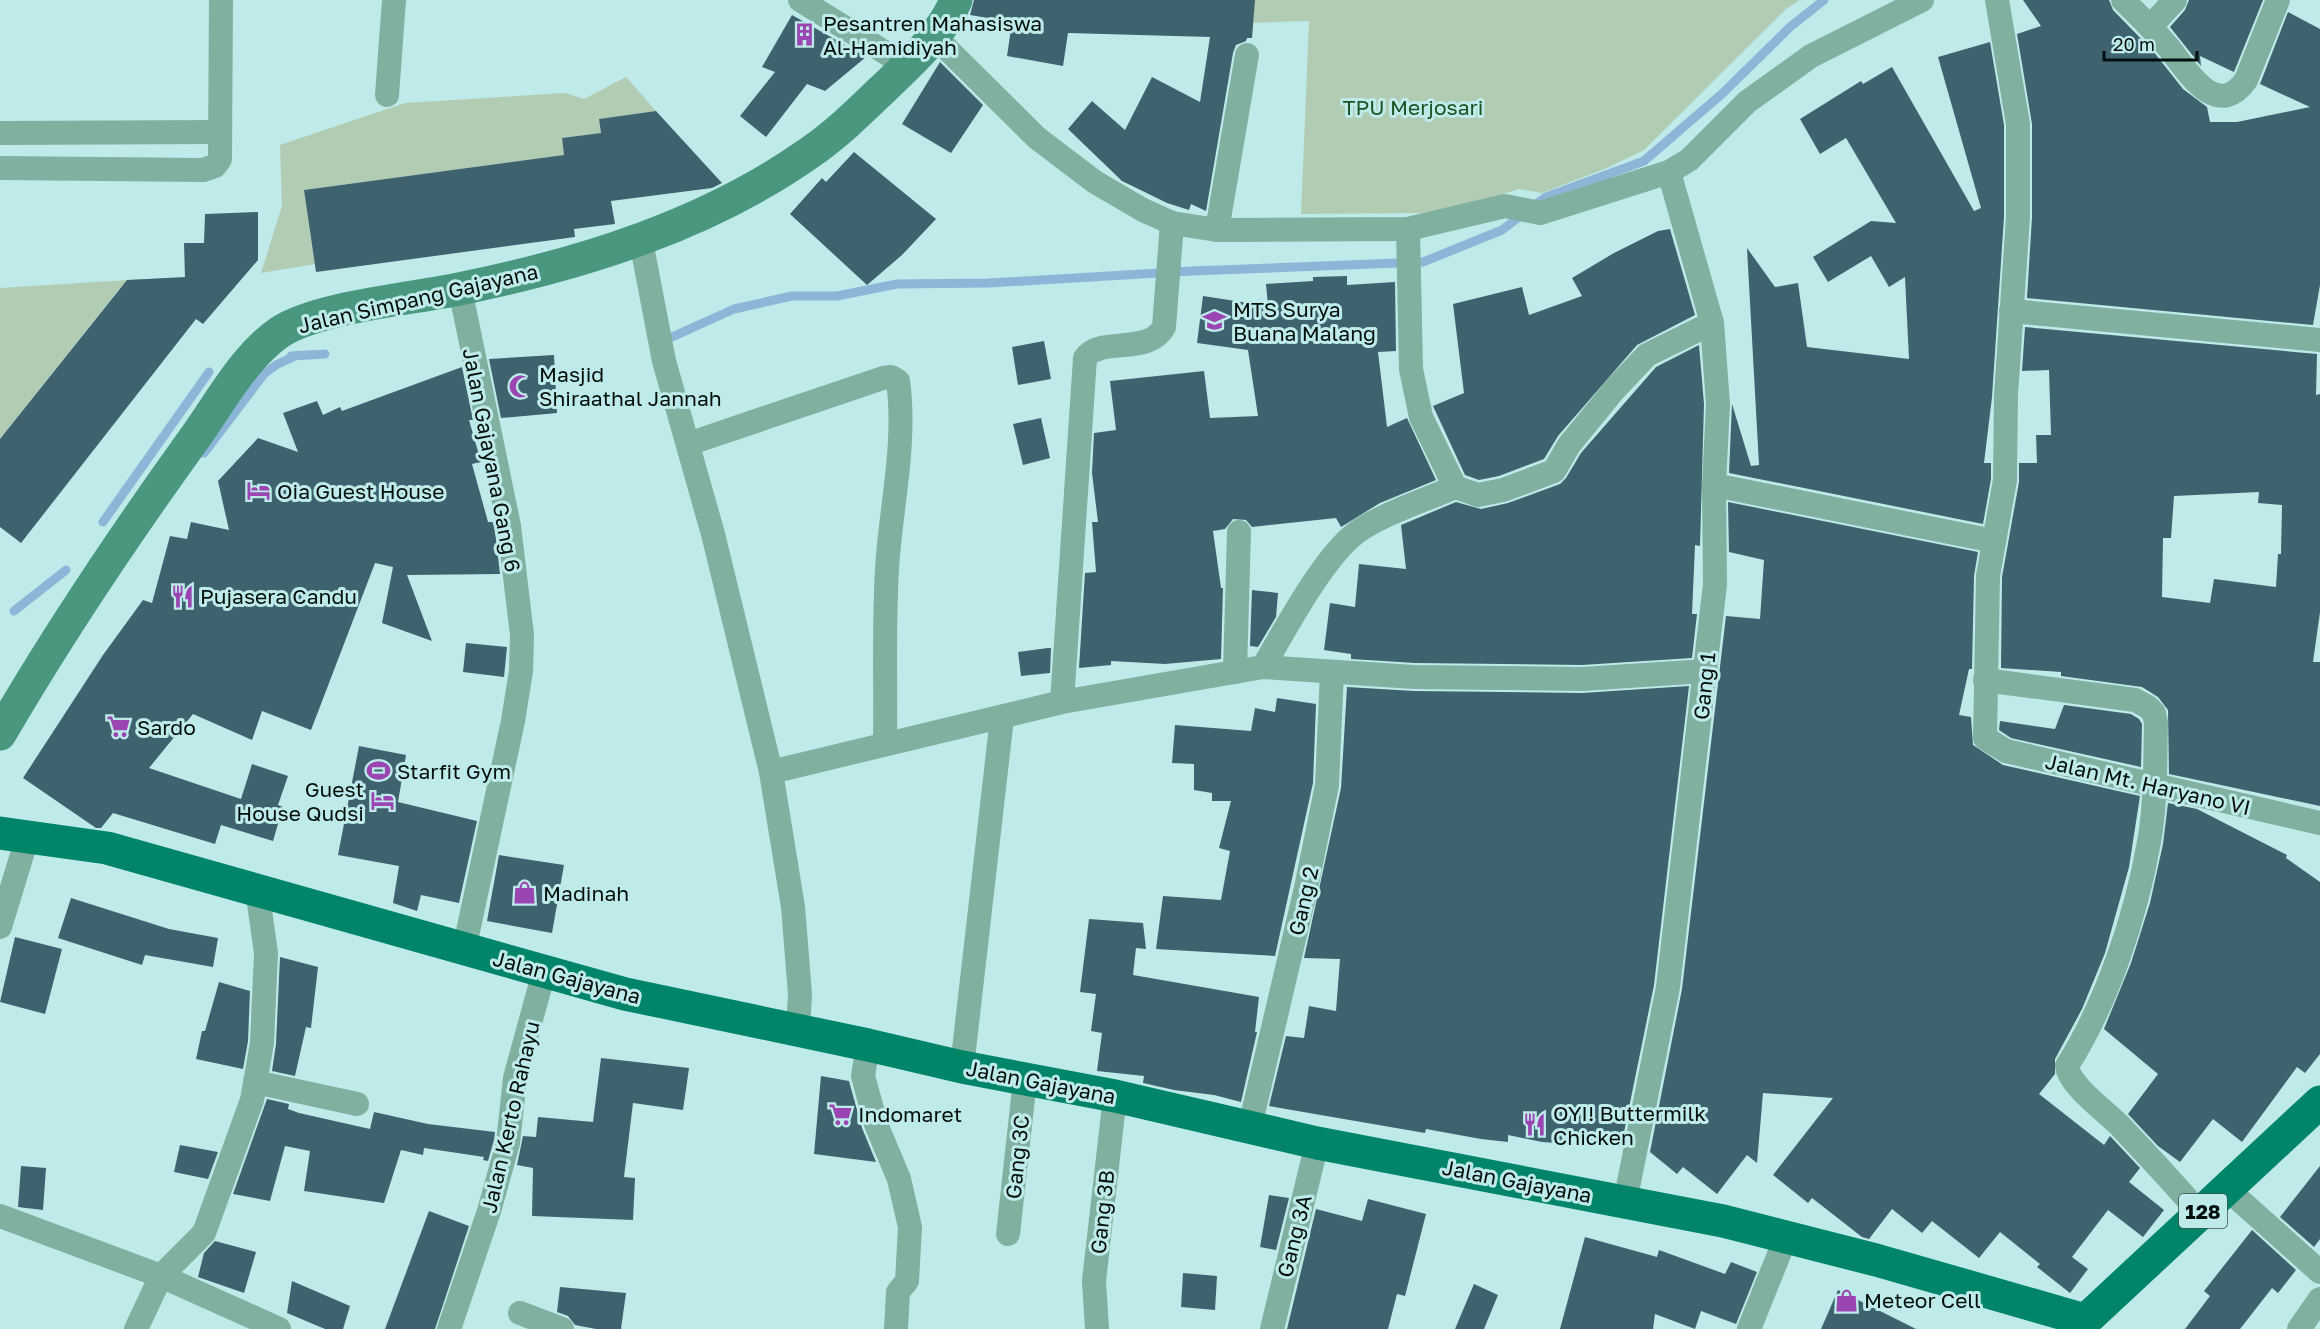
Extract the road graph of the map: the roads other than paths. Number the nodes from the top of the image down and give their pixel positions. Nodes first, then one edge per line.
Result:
1 (221, 0) edge
2 (394, 0) edge
3 (800, 0) edge
4 (956, 0) edge
5 (1922, 0) edge
6 (1997, 0) edge
7 (2123, 0) edge
8 (2175, 0) edge
9 (2278, 0) edge
10 (2150, 27) junction
11 (934, 36) junction
12 (1247, 55) dead end
13 (907, 66) junction
14 (387, 95) dead end
15 (218, 132) junction
16 (0, 133) edge
17 (0, 168) edge
18 (1669, 172) junction
19 (1172, 224) junction
20 (1217, 230) junction
21 (1408, 238) junction
22 (641, 241) junction
23 (460, 289) junction
24 (2011, 311) junction
25 (1712, 323) junction
26 (2320, 340) edge
27 (688, 444) junction
28 (1714, 485) junction
29 (1455, 487) junction
30 (1239, 532) dead end
31 (1994, 541) junction
32 (1263, 667) junction
33 (1706, 671) junction
34 (1235, 672) junction
35 (1332, 672) junction
36 (1985, 680) junction
37 (1062, 702) junction
38 (1002, 718) junction
39 (0, 734) edge
40 (885, 742) junction
41 (771, 772) junction
42 (2155, 787) junction
43 (2320, 823) edge
44 (14, 834) edge
45 (257, 889) junction
46 (0, 927) edge
47 (464, 950) junction
48 (544, 972) junction
49 (798, 1030) junction
50 (868, 1045) junction
51 (962, 1067) junction
52 (1025, 1080) junction
53 (255, 1082) junction
54 (1115, 1096) junction
55 (2320, 1102) edge
56 (357, 1104) dead end
57 (1250, 1126) junction
58 (1317, 1143) junction
59 (2226, 1188) junction
60 (1625, 1202) junction
61 (2200, 1214) junction
62 (0, 1215) edge
63 (1008, 1234) dead end
64 (1786, 1237) junction
65 (2320, 1272) edge
66 (161, 1276) junction
67 (2320, 1299) edge
68 (520, 1313) dead end
69 (2080, 1325) edge
70 (136, 1329) edge
71 (279, 1329) edge
72 (449, 1329) edge
73 (562, 1329) edge
74 (896, 1329) edge
75 (1097, 1329) edge
76 (1272, 1329) edge
77 (1749, 1329) edge
78 (2299, 1329) edge

1 - 15 street
2 - 14 street
3 - 13 street
4 - 11 main road, Jalan Simpang Gajayana
5 - 18 street
6 - 24 street
7 - 10 street
8 - 10 street
9 - 10 street
11 - 13 main road, Jalan Simpang Gajayana
11 - 19 street
12 - 20 street
13 - 22 main road, Jalan Simpang Gajayana
15 - 16 street
15 - 17 street
18 - 21 street
18 - 25 street, Gang 1
19 - 20 street
19 - 37 street
20 - 21 street
21 - 29 street
22 - 23 main road, Jalan Simpang Gajayana
22 - 27 street
23 - 39 main road, Jalan Simpang Gajayana
23 - 47 street, Jalan Gajayana Gang 6
24 - 26 street
24 - 31 street
25 - 28 street, Gang 1
25 - 29 street
27 - 40 street
27 - 41 street
28 - 31 street
28 - 33 street, Gang 1
29 - 32 street
30 - 34 street
31 - 36 street
32 - 34 street
32 - 35 street
33 - 35 street
33 - 60 street, Gang 1
34 - 37 street
35 - 57 street, Gang 2
36 - 42 street, Jalan Mt. Haryano VI
36 - 42 street
37 - 38 street
38 - 40 street
38 - 51 street
40 - 41 street
41 - 49 street
42 - 43 street, Jalan Mt. Haryano VI
42 - 61 street
44 - 45 main road, Jalan Gajayana
44 - 46 street
45 - 47 main road, Jalan Gajayana
45 - 53 street
47 - 48 main road, Jalan Gajayana
48 - 49 main road, Jalan Gajayana
48 - 72 street, Jalan Kerto Rahayu
49 - 50 main road, Jalan Gajayana
50 - 51 main road, Jalan Gajayana
50 - 74 street
51 - 52 main road, Jalan Gajayana
52 - 54 main road, Jalan Gajayana
52 - 63 street, Gang 3C
53 - 56 street
53 - 66 street
54 - 57 main road, Jalan Gajayana
54 - 75 street, Gang 3B
55 - 59 main road, 128
57 - 58 main road, Jalan Gajayana
58 - 60 main road, Jalan Gajayana
58 - 76 street, Gang 3A
59 - 61 main road, 128
59 - 65 street
60 - 64 main road, Jalan Gajayana
61 - 69 main road, 128
62 - 66 street
64 - 69 main road, Jalan Gajayana
64 - 77 street
66 - 70 street
66 - 71 street
67 - 78 street
68 - 73 street

